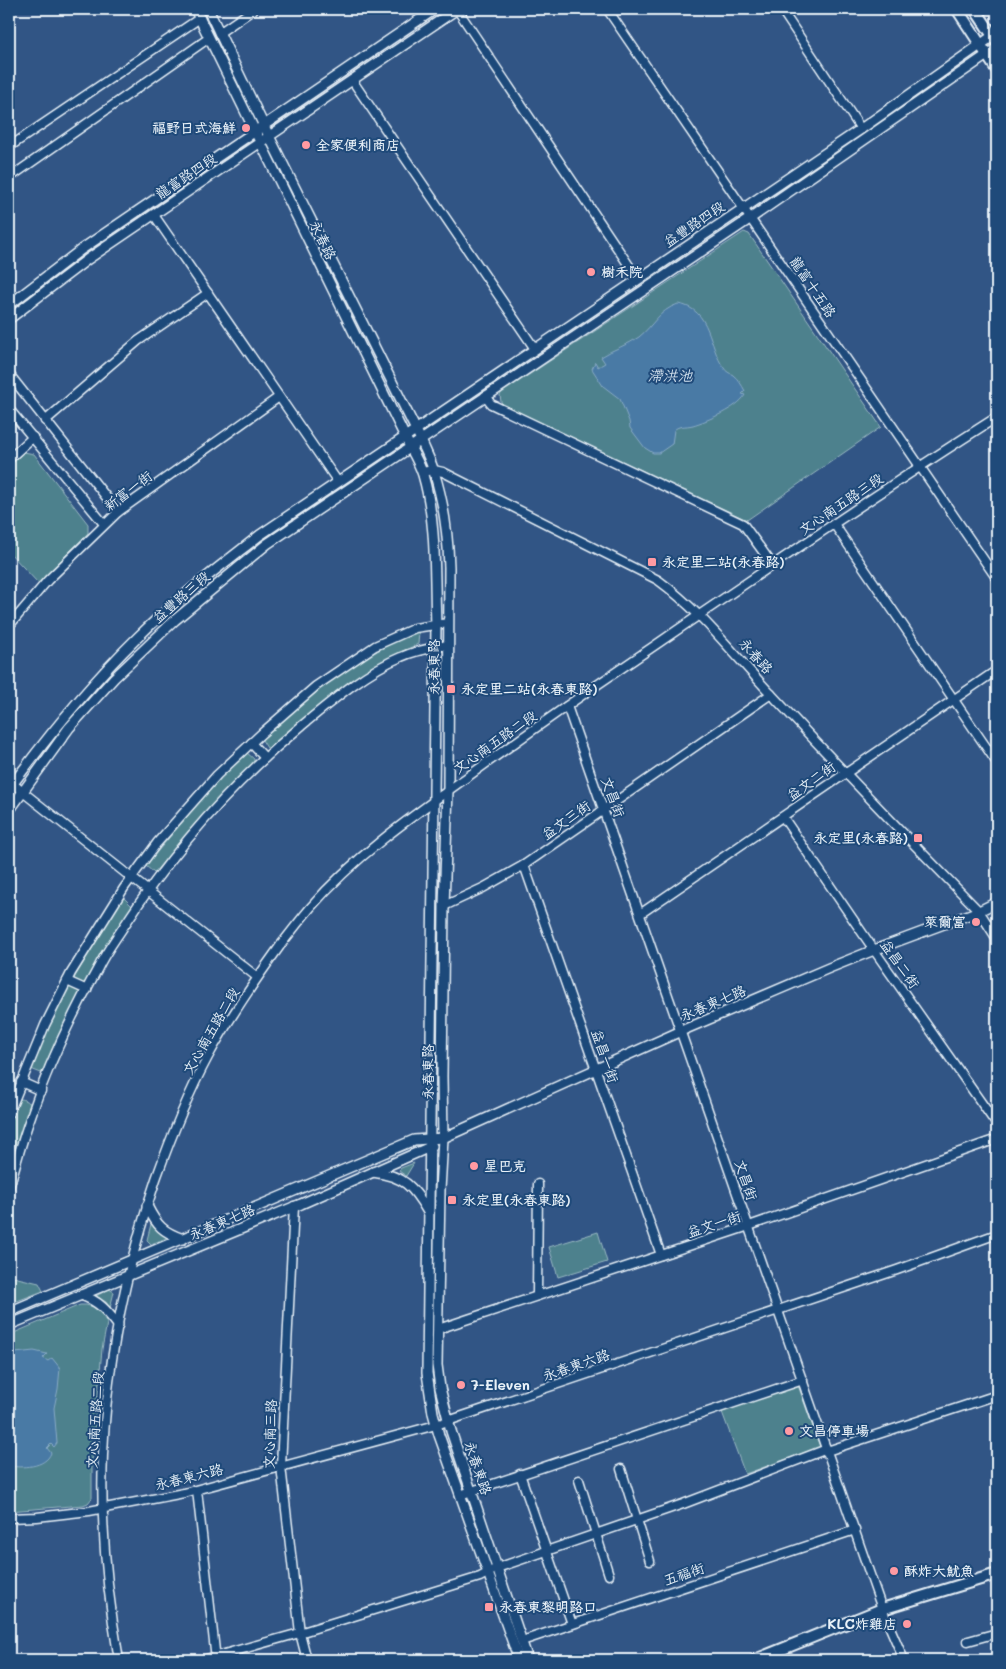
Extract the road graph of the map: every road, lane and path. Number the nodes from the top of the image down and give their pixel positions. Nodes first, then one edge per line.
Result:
1 (195, 9) edge
2 (254, 9) edge
3 (435, 9) edge
4 (457, 9) edge
5 (607, 9) edge
6 (781, 9) edge
7 (957, 9) edge
8 (975, 9) edge
9 (210, 10) edge
10 (200, 18) junction
11 (219, 33) junction
12 (996, 37) edge
13 (209, 38) junction
14 (981, 44) junction
15 (997, 48) edge
16 (987, 55) junction
17 (997, 70) edge
18 (352, 80) junction
19 (264, 126) junction
20 (861, 129) junction
21 (255, 132) junction
22 (269, 136) junction
23 (260, 142) junction
24 (9, 147) edge
25 (9, 178) edge
26 (744, 207) junction
27 (154, 214) junction
28 (751, 218) junction
29 (638, 279) junction
30 (208, 293) junction
31 (9, 305) edge
32 (9, 319) edge
33 (535, 349) junction
34 (9, 374) edge
35 (485, 396) junction
36 (279, 397) junction
37 (9, 409) edge
38 (997, 417) edge
39 (45, 421) junction
40 (416, 430) junction
41 (405, 436) junction
42 (33, 437) junction
43 (421, 440) junction
44 (410, 447) junction
45 (9, 459) edge
46 (920, 466) junction
47 (434, 470) junction
48 (422, 472) junction
49 (338, 482) junction
50 (118, 512) junction
51 (104, 524) junction
52 (834, 524) junction
53 (772, 564) junction
54 (997, 579) edge
55 (700, 615) junction
56 (448, 623) junction
57 (436, 625) junction
58 (9, 626) edge
59 (448, 645) junction
60 (435, 647) junction
61 (997, 670) edge
62 (772, 694) junction
63 (954, 700) junction
64 (567, 706) junction
65 (250, 743) junction
66 (265, 758) junction
67 (997, 763) edge
68 (846, 772) junction
69 (10, 785) edge
70 (448, 790) junction
71 (22, 792) junction
72 (434, 800) junction
73 (604, 809) junction
74 (9, 811) edge
75 (783, 817) junction
76 (524, 865) junction
77 (131, 879) junction
78 (147, 892) junction
79 (997, 902) edge
80 (444, 906) junction
81 (978, 911) junction
82 (640, 914) junction
83 (997, 939) edge
84 (874, 950) junction
85 (257, 977) junction
86 (67, 981) junction
87 (86, 990) junction
88 (681, 1031) junction
89 (596, 1069) junction
90 (21, 1082) junction
91 (41, 1091) junction
92 (9, 1113) edge
93 (997, 1125) edge
94 (443, 1138) junction
95 (997, 1139) edge
96 (429, 1144) junction
97 (373, 1172) junction
98 (538, 1184) dead end
99 (9, 1186) edge
100 (147, 1206) junction
101 (294, 1206) junction
102 (428, 1212) junction
103 (749, 1226) junction
104 (997, 1234) edge
105 (183, 1239) junction
106 (661, 1255) junction
107 (132, 1261) junction
108 (128, 1276) junction
109 (81, 1295) junction
110 (537, 1296) junction
111 (778, 1310) junction
112 (9, 1312) edge
113 (9, 1325) edge
114 (118, 1325) junction
115 (438, 1329) junction
116 (802, 1380) junction
117 (997, 1395) edge
118 (448, 1421) junction
119 (436, 1425) junction
120 (827, 1450) junction
121 (281, 1466) junction
122 (621, 1469) dead end
123 (520, 1474) junction
124 (578, 1480) dead end
125 (197, 1490) junction
126 (471, 1491) junction
127 (460, 1495) junction
128 (103, 1509) junction
129 (9, 1518) edge
130 (637, 1520) junction
131 (855, 1530) junction
132 (596, 1534) junction
133 (546, 1551) junction
134 (650, 1561) dead end
135 (497, 1568) junction
136 (487, 1572) junction
137 (997, 1574) edge
138 (609, 1575) dead end
139 (882, 1609) junction
140 (572, 1624) junction
141 (300, 1633) junction
142 (997, 1633) edge
143 (522, 1641) junction
144 (968, 1641) dead end
145 (215, 1658) edge
146 (119, 1660) edge
147 (203, 1660) edge
148 (307, 1660) edge
149 (519, 1660) edge
150 (528, 1660) edge
151 (755, 1660) edge
152 (904, 1660) edge

1 - 10 street, 永春路
2 - 11 street
3 - 19 street, 龍富路四段
4 - 18 street, 龍富路四段
4 - 29 street
5 - 26 street, 龍富十五路
6 - 20 street
7 - 14 main road
8 - 12 main road
9 - 11 street, 永春路
10 - 13 street, 永春路
10 - 24 street
11 - 19 street, 永春路
12 - 14 street, 益豐路四段
13 - 21 street, 永春路
13 - 25 street
14 - 16 main road
14 - 20 street, 益豐路四段
15 - 16 street, 益豐路四段
16 - 17 main road
16 - 28 street, 益豐路四段
18 - 22 street, 龍富路四段
18 - 33 street
19 - 21 street, 龍富路四段
19 - 22 street, 永春路
20 - 26 street, 益豐路四段
21 - 23 street, 永春路
21 - 31 street, 龍富路四段
22 - 23 street, 龍富路四段
22 - 40 street, 永春路
23 - 27 street, 龍富路四段
23 - 41 street, 永春路
26 - 28 street, 龍富十五路
26 - 29 street, 益豐路四段
27 - 30 street
27 - 32 street, 龍富路四段
28 - 35 street, 益豐路四段
28 - 46 street, 龍富十五路
29 - 33 street, 益豐路四段
30 - 36 street
30 - 39 street
33 - 40 street, 益豐路四段
34 - 39 street
35 - 43 street, 益豐路四段
35 - 53 street
36 - 49 street
36 - 50 street, 新富一街
37 - 42 street
38 - 46 street, 文心南五路三段
39 - 50 street
40 - 41 street, 益豐路四段
40 - 43 street, 永春路
41 - 44 street, 永春路
41 - 49 street, 益豐路三段
42 - 45 street
42 - 51 street
43 - 44 street, 益豐路四段
43 - 47 street, 永春路
44 - 48 street, 永春路
44 - 71 street, 益豐路三段
46 - 52 street, 文心南五路三段
46 - 54 street, 龍富十五路
47 - 48 street
47 - 55 street, 永春路
47 - 56 street, 永春東路
48 - 57 street, 永春東路
49 - 69 street, 益豐路三段
50 - 51 street, 新富一街
51 - 58 street, 新富一街
52 - 53 street, 文心南五路三段
52 - 63 street
53 - 55 street, 文心南五路三段
55 - 62 street, 永春路
55 - 64 street, 文心南五路二段
56 - 57 street
56 - 59 street, 永春東路
57 - 60 street, 永春東路
57 - 65 street
59 - 60 street
59 - 70 street, 永春東路
60 - 66 street
60 - 72 street, 永春東路
61 - 63 street, 益文二街
62 - 68 street, 永春路
62 - 73 street, 益文三街
63 - 67 street
63 - 68 street, 益文二街
64 - 70 street, 文心南五路二段
64 - 73 street, 文昌街
65 - 66 street
65 - 77 street
66 - 78 street
68 - 75 street, 益文二街
68 - 81 street, 永春路
69 - 71 street
70 - 72 street, 文心南五路二段
70 - 80 street, 永春東路
71 - 74 street, 益豐路三段
71 - 77 street
72 - 85 street, 文心南五路二段
72 - 96 street, 永春東路
73 - 76 street, 益文三街
73 - 82 street, 文昌街
75 - 82 street, 益文二街
75 - 84 street, 益昌二街
76 - 80 street, 益文三街
76 - 89 street, 益昌一街
77 - 78 street
77 - 86 street
78 - 85 street
78 - 87 street
79 - 81 street, 永春東七路
80 - 94 street, 永春東路
81 - 83 street, 永春路
81 - 84 street, 永春東七路
82 - 88 street, 文昌街
84 - 88 street, 永春東七路
84 - 93 street, 益昌二街
85 - 100 street, 文心南五路二段
86 - 87 street
86 - 90 street
87 - 91 street
88 - 89 street, 永春東七路
88 - 103 street, 文昌街
89 - 94 street, 永春東七路
89 - 106 street, 益昌一街
90 - 91 street
90 - 92 street
91 - 99 street
94 - 96 street, 永春東七路
94 - 115 street, 永春東路
95 - 103 street, 益文一街
96 - 97 street, 永春東七路
96 - 102 street, 永春東路
96 - 105 street, 永春東七路
97 - 101 street, 永春東七路
97 - 102 street
98 - 110 street
100 - 105 street
100 - 107 street, 文心南五路二段
101 - 108 street, 永春東七路
101 - 121 street, 文心南三路
102 - 119 street, 永春東路
103 - 106 street, 益文一街
103 - 111 street, 文昌街
104 - 111 street, 永春東六路
105 - 107 street, 永春東七路
106 - 110 street, 益文一街
107 - 108 street, 文心南五路二段
107 - 112 street, 永春東七路
108 - 109 street, 永春東七路
108 - 114 street, 文心南五路二段
109 - 113 street, 永春東七路
109 - 114 street
110 - 115 street, 益文一街
111 - 116 street, 文昌街
111 - 118 street, 永春東六路
114 - 128 street, 文心南五路二段
115 - 118 street, 永春東路
116 - 120 street, 文昌街
116 - 123 street
117 - 120 street
118 - 119 street, 永春東六路
118 - 126 street, 永春東路
119 - 121 street, 永春東六路
119 - 127 street, 永春東路
120 - 130 street
120 - 131 street, 文昌街
121 - 125 street, 永春東六路
121 - 141 street, 文心南三路
122 - 130 street
123 - 126 street
123 - 133 street
124 - 132 street
125 - 128 street, 永春東六路
125 - 145 street
126 - 127 street
126 - 135 street, 永春東路
127 - 136 street, 永春東路
128 - 129 street, 永春東六路
128 - 146 street, 文心南五路二段
130 - 132 street
130 - 134 street
131 - 139 street, 文昌街
131 - 140 street, 五福街
132 - 133 street
132 - 138 street
133 - 135 street
133 - 140 street
135 - 136 street
135 - 143 street, 永春東路
136 - 141 street
136 - 149 street, 永春東路
137 - 139 main road
139 - 151 main road
139 - 152 street, 文昌街
140 - 143 street, 五福街
141 - 145 street
141 - 148 street, 文心南三路
142 - 144 street
143 - 150 street, 永春東路
145 - 147 street

